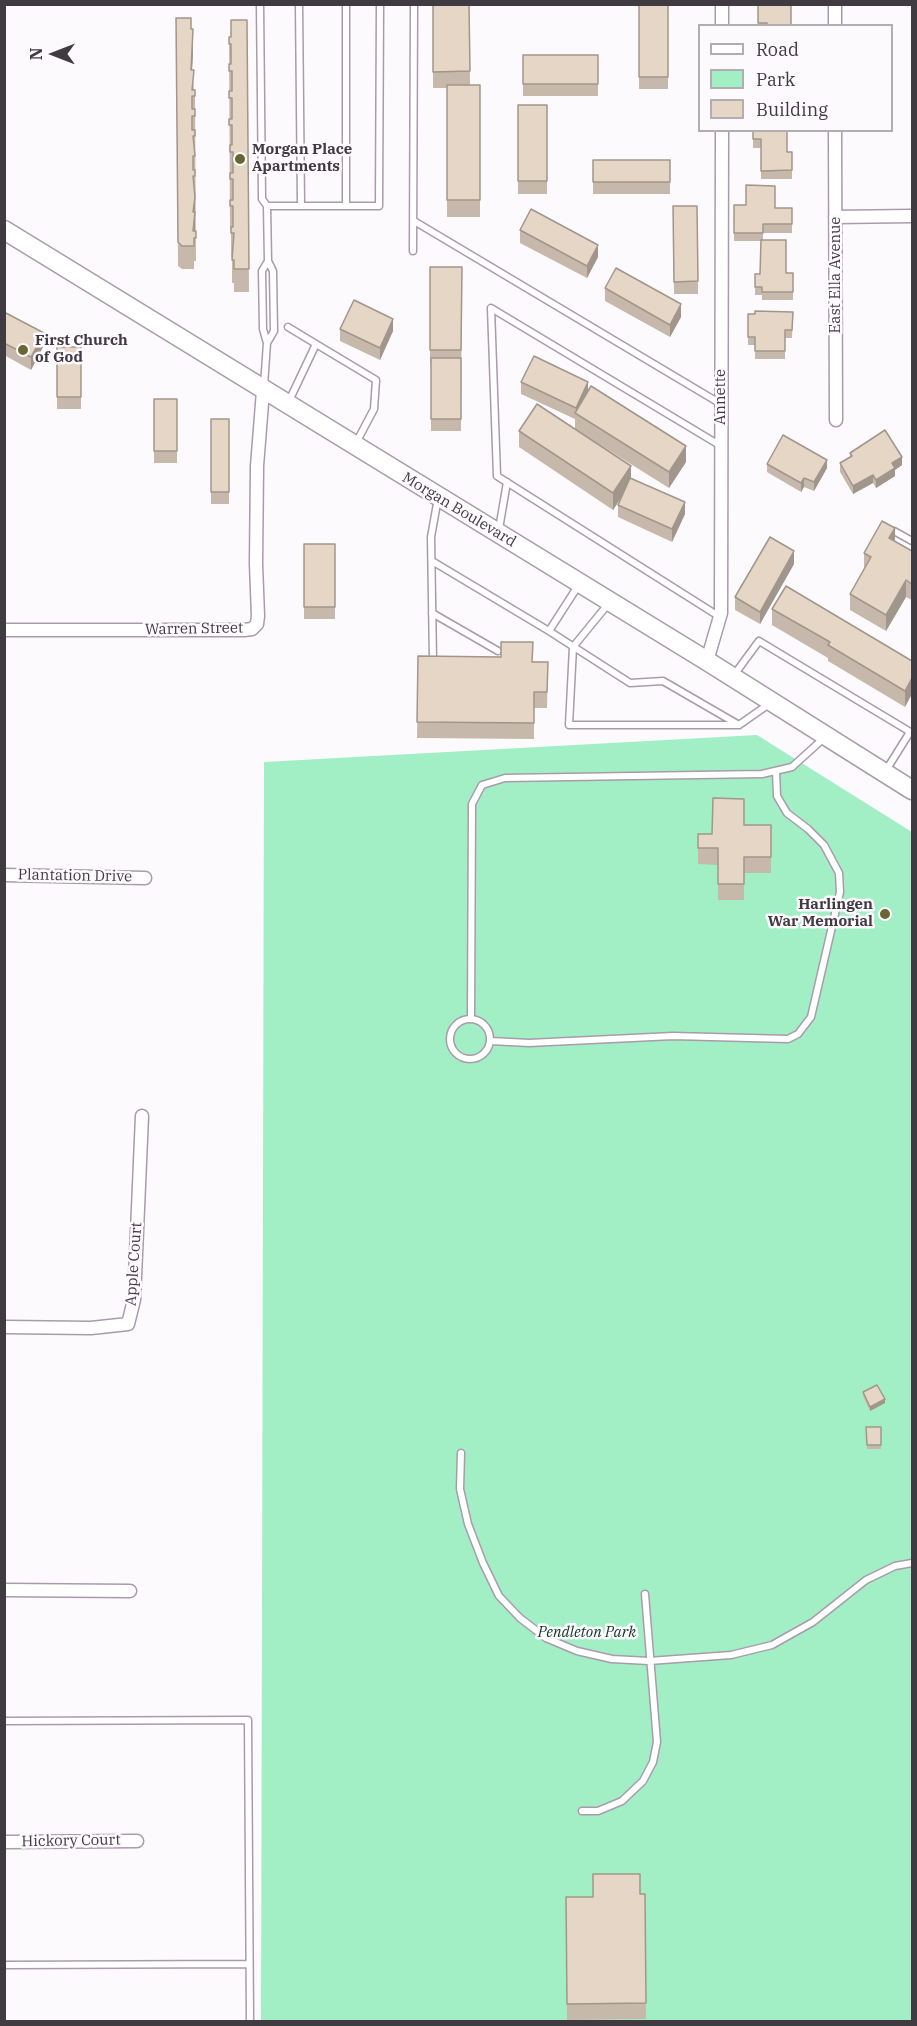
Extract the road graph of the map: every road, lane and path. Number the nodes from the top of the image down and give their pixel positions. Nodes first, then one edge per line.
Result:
1 (261, 4) edge
2 (299, 4) edge
3 (346, 4) edge
4 (380, 4) edge
5 (414, 4) edge
6 (722, 4) edge
7 (835, 4) edge
8 (722, 24) edge
9 (835, 24) edge
10 (722, 132) edge
11 (835, 132) edge
12 (267, 206) junction
13 (301, 206) junction
14 (346, 206) junction
15 (912, 216) edge
16 (836, 217) junction
17 (414, 221) junction
18 (4, 230) edge
19 (413, 251) dead end
20 (268, 261) junction
21 (288, 327) dead end
22 (267, 343) junction
23 (316, 344) junction
24 (263, 391) junction
25 (722, 404) junction
26 (287, 405) junction
27 (836, 420) dead end
28 (354, 446) junction
29 (722, 446) junction
30 (507, 482) junction
31 (438, 497) junction
32 (894, 531) edge
33 (498, 534) junction
34 (912, 541) edge
35 (432, 561) junction
36 (579, 584) junction
37 (609, 603) junction
38 (432, 613) junction
39 (720, 617) junction
40 (4, 630) edge
41 (549, 631) junction
42 (573, 647) junction
43 (498, 651) edge
44 (433, 661) edge
45 (707, 662) junction
46 (733, 677) junction
47 (772, 702) junction
48 (739, 724) junction
49 (911, 733) edge
50 (825, 736) junction
51 (776, 771) junction
52 (885, 773) junction
53 (912, 790) edge
54 (4, 875) edge
55 (145, 878) dead end
56 (471, 1018) junction
57 (490, 1041) junction
58 (142, 1116) dead end
59 (4, 1327) edge
60 (461, 1453) dead end
61 (912, 1563) edge
62 (4, 1590) edge
63 (130, 1591) dead end
64 (645, 1594) dead end
65 (649, 1661) junction
66 (4, 1721) edge
67 (582, 1811) dead end
68 (137, 1841) dead end
69 (4, 1842) edge
70 (249, 1964) junction
71 (4, 1965) edge
72 (250, 2022) edge

1 - 12 lane
2 - 13 lane
3 - 14 lane
4 - 14 lane
5 - 17 lane
6 - 8 street
7 - 9 street
10 - 25 street, Annette
11 - 16 street, East Ella Avenue
12 - 13 lane
12 - 20 lane
13 - 14 lane
15 - 16 street
16 - 27 street, East Ella Avenue
17 - 19 lane
17 - 25 lane
18 - 24 main road, Morgan Boulevard
20 - 22 lane
20 - 22 lane
21 - 23 lane
22 - 24 lane
23 - 26 lane
23 - 28 lane
24 - 26 main road, Morgan Boulevard
24 - 40 street, Warren Street
25 - 29 street, Annette
26 - 28 main road, Morgan Boulevard
28 - 31 main road, Morgan Boulevard
29 - 30 lane
29 - 39 street, Annette
30 - 33 lane
30 - 39 lane
31 - 33 main road, Morgan Boulevard
31 - 35 lane
32 - 34 lane
33 - 36 main road, Morgan Boulevard
35 - 38 lane
35 - 41 lane
36 - 37 main road, Morgan Boulevard
36 - 41 lane
37 - 42 lane
37 - 45 main road, Morgan Boulevard
38 - 43 lane
38 - 44 lane
39 - 45 street, Annette
41 - 42 lane
42 - 48 lane
42 - 48 lane
45 - 46 main road, Morgan Boulevard
46 - 47 main road, Morgan Boulevard
46 - 49 lane
47 - 48 lane
47 - 50 main road, Morgan Boulevard
49 - 52 lane
50 - 51 lane
50 - 52 main road, Morgan Boulevard
51 - 56 lane
51 - 57 lane
52 - 53 main road, Morgan Boulevard
54 - 55 street, Plantation Drive
56 - 57 lane
56 - 57 lane
58 - 59 street, Apple Court
60 - 65 lane
61 - 65 lane
62 - 63 street
64 - 65 lane
65 - 67 lane
66 - 70 lane
68 - 69 street, Hickory Court
70 - 71 lane
70 - 72 lane

